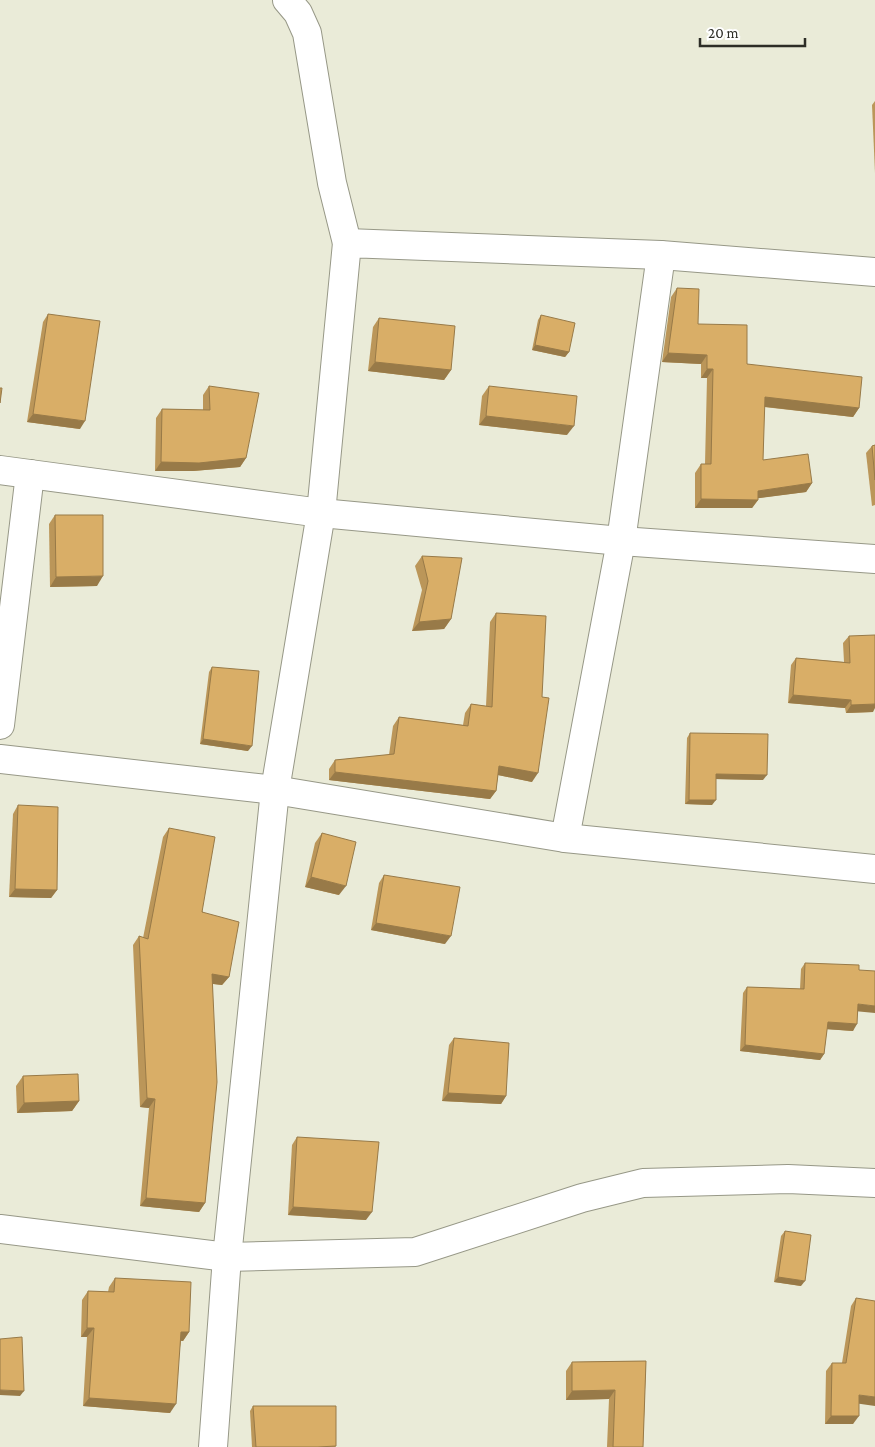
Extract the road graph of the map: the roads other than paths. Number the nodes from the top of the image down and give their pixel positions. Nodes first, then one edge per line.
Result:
1 (287, 0) edge
2 (347, 243) junction
3 (661, 255) junction
4 (875, 272) edge
5 (0, 470) edge
6 (30, 474) junction
7 (321, 513) junction
8 (621, 541) junction
9 (875, 559) edge
10 (0, 725) edge
11 (0, 759) edge
12 (275, 790) junction
13 (565, 838) junction
14 (875, 869) edge
15 (875, 1183) edge
16 (0, 1229) edge
17 (228, 1257) junction
18 (213, 1447) edge

1 - 2 street
2 - 3 street
2 - 7 street
3 - 4 street
3 - 8 street
5 - 6 street
6 - 7 street
6 - 10 street
7 - 8 street
7 - 12 street
8 - 9 street
8 - 13 street
11 - 12 street
12 - 13 street
12 - 17 street
13 - 14 street
15 - 17 street
16 - 17 street
17 - 18 street

